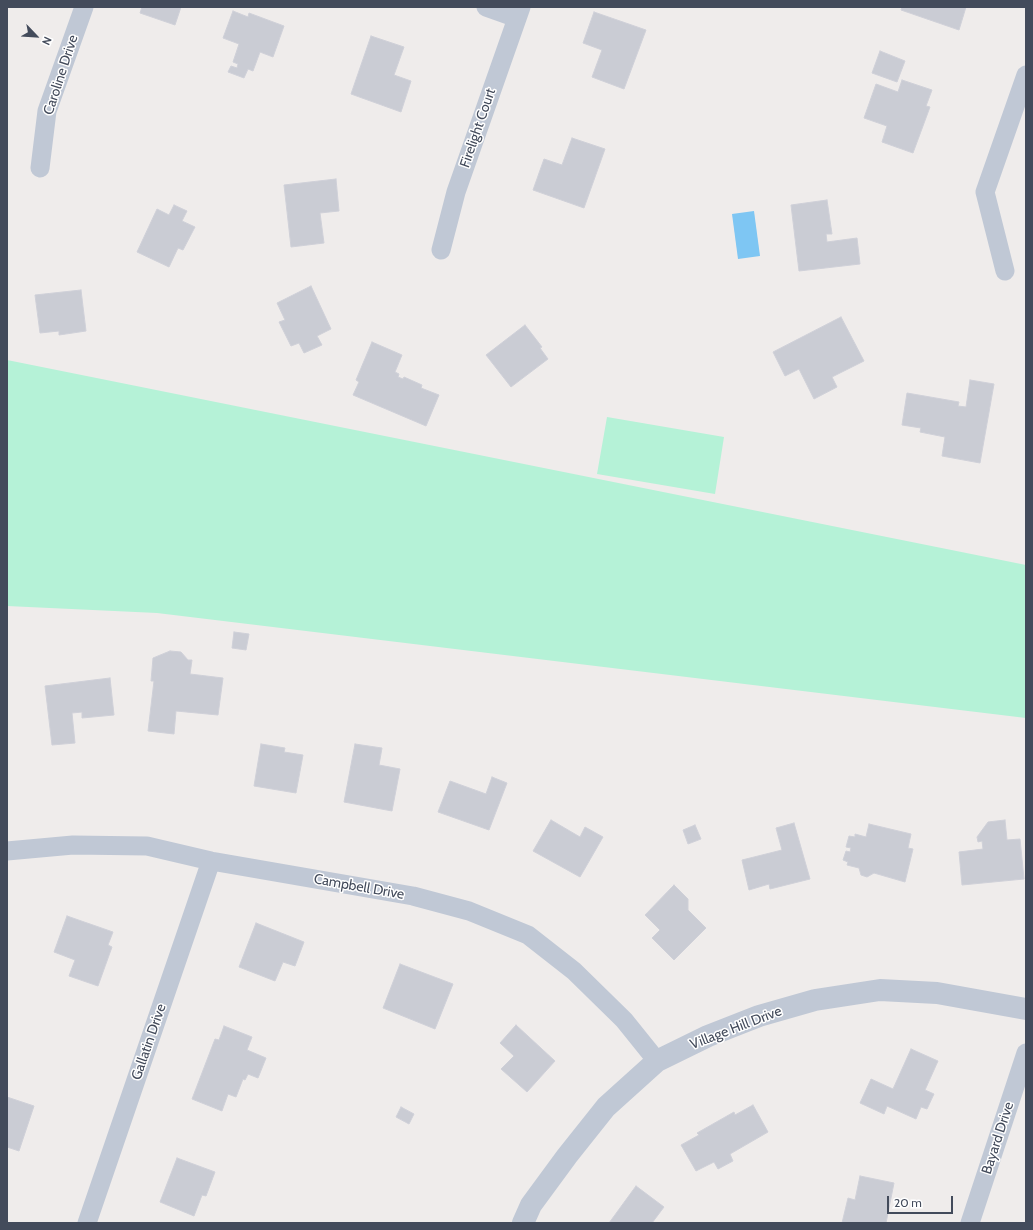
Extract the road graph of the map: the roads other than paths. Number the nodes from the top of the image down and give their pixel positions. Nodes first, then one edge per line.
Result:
1 (84, 7) edge
2 (486, 7) edge
3 (519, 12) edge
4 (1026, 75) edge
5 (40, 168) dead end
6 (440, 250) dead end
7 (1005, 271) dead end
8 (7, 852) edge
9 (211, 861) junction
10 (1026, 1009) edge
11 (1026, 1053) edge
12 (657, 1061) junction
13 (87, 1223) edge
14 (523, 1223) edge
15 (970, 1223) edge

1 - 5 street, Caroline Drive
2 - 3 street
3 - 6 street, Firelight Court
4 - 7 street
8 - 9 street, Campbell Drive
9 - 12 street, Campbell Drive
9 - 13 street, Gallatin Drive
10 - 12 street, Village Hill Drive
11 - 15 street, Bayard Drive
12 - 14 street, Village Hill Drive

